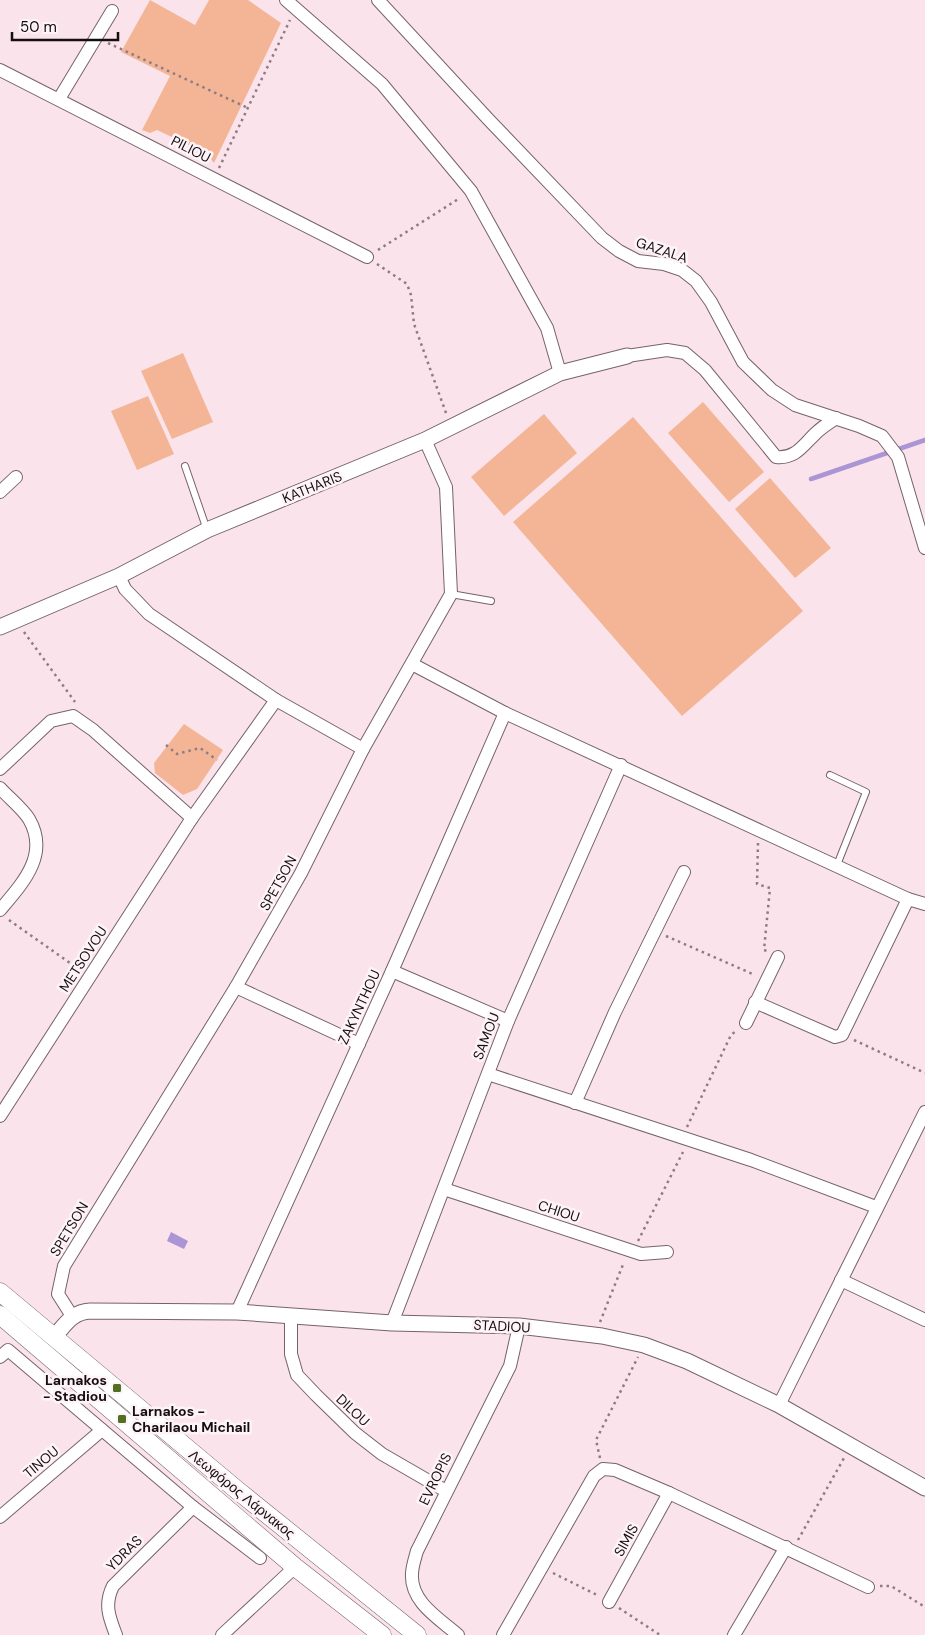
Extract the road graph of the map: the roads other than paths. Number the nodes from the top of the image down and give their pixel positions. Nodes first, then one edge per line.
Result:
1 (378, 0) edge
2 (291, 4) edge
3 (112, 11) dead end
4 (0, 70) edge
5 (60, 99) junction
6 (367, 257) road end
7 (627, 356) joint
8 (560, 373) junction
9 (836, 418) junction
10 (425, 440) junction
11 (185, 466) dead end
12 (16, 477) dead end
13 (0, 492) edge
14 (208, 530) junction
15 (925, 548) edge
16 (120, 576) junction
17 (451, 594) junction
18 (491, 601) dead end
19 (0, 627) edge
20 (412, 664) junction
21 (276, 700) junction
22 (505, 713) junction
23 (363, 750) junction
24 (621, 765) junction
25 (0, 768) edge
26 (830, 775) dead end
27 (0, 788) edge
28 (192, 818) junction
29 (836, 865) junction
30 (684, 872) dead end
31 (908, 899) junction
32 (925, 904) edge
33 (4, 915) edge
34 (778, 957) road end
35 (392, 971) junction
36 (236, 988) junction
37 (755, 1002) junction
38 (508, 1022) junction
39 (746, 1023) road end
40 (359, 1044) junction
41 (488, 1074) junction
42 (575, 1103) junction
43 (925, 1112) edge
44 (0, 1116) edge
45 (444, 1189) junction
46 (876, 1207) junction
47 (667, 1252) dead end
48 (842, 1280) junction
49 (0, 1292) edge
50 (237, 1312) junction
51 (0, 1314) edge
52 (72, 1316) junction
53 (291, 1316) junction
54 (925, 1320) edge
55 (392, 1323) junction
56 (520, 1326) junction
57 (54, 1337) junction
58 (4, 1354) edge
59 (780, 1405) junction
60 (102, 1430) junction
61 (925, 1488) edge
62 (446, 1491) junction
63 (669, 1493) junction
64 (194, 1507) junction
65 (0, 1517) edge
66 (789, 1549) junction
67 (260, 1558) dead end
68 (295, 1568) junction
69 (868, 1587) road end
70 (609, 1602) road end
71 (116, 1635) edge
72 (222, 1635) edge
73 (382, 1635) edge
74 (417, 1635) edge
75 (458, 1635) edge
76 (503, 1635) edge
77 (734, 1635) edge

1 - 9 street, GAZALA
2 - 8 street
3 - 5 street
4 - 5 street, PILIOU
5 - 6 street, PILIOU
7 - 8 street, KATHARIS
7 - 9 street
8 - 10 street, KATHARIS
9 - 15 street, GAZALA
10 - 14 street, KATHARIS
10 - 17 street
11 - 14 lane
12 - 13 street
14 - 16 street, KATHARIS
16 - 19 street, KATHARIS
16 - 21 street
17 - 18 lane
17 - 20 street, SPETSON
20 - 22 street
20 - 23 street, SPETSON
21 - 23 street
21 - 28 street, METSOVOU
22 - 24 street
22 - 35 street, ZAKYNTHOU
23 - 36 street, SPETSON
24 - 29 street
24 - 38 street, SAMOU
25 - 28 street
26 - 29 lane
27 - 33 street
28 - 44 street, METSOVOU
29 - 31 street
30 - 42 street
31 - 32 street
31 - 37 street
34 - 37 street
35 - 38 street
35 - 40 street, ZAKYNTHOU
36 - 40 street
36 - 52 street, SPETSON
37 - 39 street
38 - 41 street, SAMOU
40 - 50 street, ZAKYNTHOU
41 - 42 street
41 - 45 street, SAMOU
42 - 46 street
43 - 46 street
45 - 47 street, CHIOU
45 - 55 street, SAMOU
46 - 48 street
48 - 54 street
48 - 59 street
49 - 57 main road, Λεωφόρος Λάρνακος
50 - 52 street, STADIOU
50 - 53 street, STADIOU
51 - 68 main road, Λεωφόρος Λάρνακος
52 - 57 street
53 - 55 street, STADIOU
53 - 62 street, DILOU
55 - 56 street, STADIOU
56 - 59 street, STADIOU
56 - 62 street, EVROPIS
57 - 74 main road, Λεωφόρος Λάρνακος
58 - 60 street
59 - 61 street, STADIOU
60 - 64 street
60 - 65 street, TINOU
62 - 75 street, EVROPIS
63 - 66 street
63 - 70 street, SIMIS
63 - 76 street
64 - 67 street
64 - 71 street, YDRAS
66 - 69 street
66 - 77 street
68 - 72 street
68 - 73 main road, Λεωφόρος Λάρνακος

